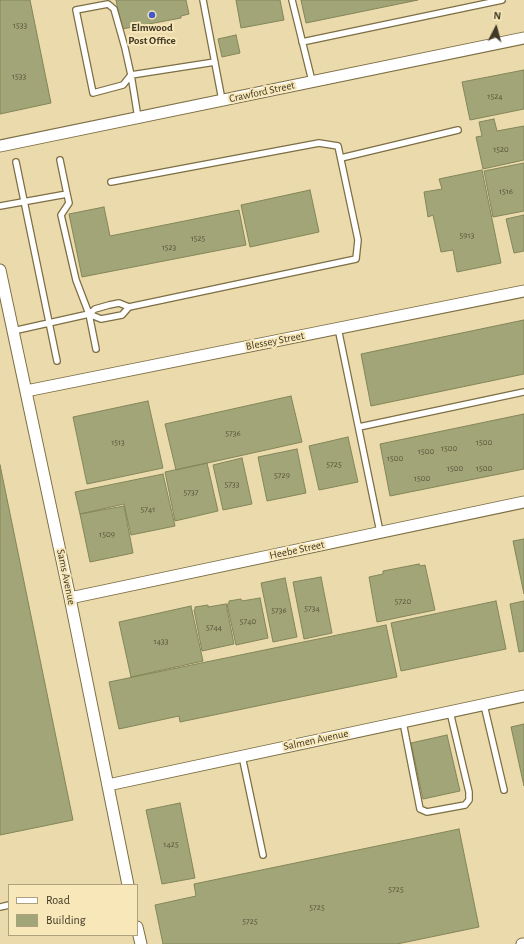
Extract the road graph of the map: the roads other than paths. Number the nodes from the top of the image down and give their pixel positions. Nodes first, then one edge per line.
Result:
1 (203, 0) edge
2 (292, 0) edge
3 (502, 0) edge
4 (524, 38) edge
5 (302, 42) junction
6 (215, 62) junction
7 (131, 76) junction
8 (312, 81) junction
9 (222, 100) junction
10 (138, 118) junction
11 (458, 130) dead end
12 (0, 146) edge
13 (341, 158) junction
14 (60, 160) dead end
15 (16, 162) dead end
16 (111, 182) dead end
17 (67, 194) junction
18 (24, 202) junction
19 (0, 206) edge
20 (0, 270) edge
21 (524, 291) edge
22 (129, 307) junction
23 (89, 314) junction
24 (50, 323) junction
25 (338, 328) junction
26 (13, 331) junction
27 (96, 349) dead end
28 (57, 361) dead end
29 (26, 391) junction
30 (524, 392) edge
31 (358, 427) junction
32 (524, 502) edge
33 (380, 532) junction
34 (70, 598) junction
35 (524, 696) edge
36 (484, 704) junction
37 (450, 712) junction
38 (403, 722) junction
39 (242, 756) junction
40 (108, 785) junction
41 (504, 790) dead end
42 (263, 855) dead end
43 (128, 884) edge
44 (138, 931) edge
45 (141, 944) edge

1 - 6 lane
2 - 5 lane
3 - 5 lane
4 - 8 street, Crawford Street
5 - 8 lane
6 - 7 lane
6 - 9 lane
7 - 7 lane
7 - 10 lane
8 - 9 street, Crawford Street
9 - 10 street, Crawford Street
10 - 12 street, Crawford Street
11 - 13 lane
13 - 16 lane
13 - 22 lane
14 - 17 lane
15 - 18 lane
17 - 18 lane
17 - 23 lane
18 - 19 lane
18 - 24 lane
20 - 26 street, Sams Avenue
21 - 25 street, Blessey Street
22 - 23 lane
22 - 23 lane
23 - 24 lane
23 - 27 lane
24 - 26 lane
24 - 28 lane
25 - 29 street, Blessey Street
25 - 31 lane
26 - 29 street, Sams Avenue
29 - 34 street, Sams Avenue
30 - 31 lane
31 - 33 lane
32 - 33 street, Heebe Street
33 - 34 street, Heebe Street
34 - 40 street, Sams Avenue
35 - 36 street, Salmen Avenue
36 - 37 street, Salmen Avenue
36 - 41 lane
37 - 38 street, Salmen Avenue
37 - 38 lane
38 - 39 street, Salmen Avenue
39 - 40 street, Salmen Avenue
39 - 42 lane
40 - 43 street, Sams Avenue
44 - 45 street

